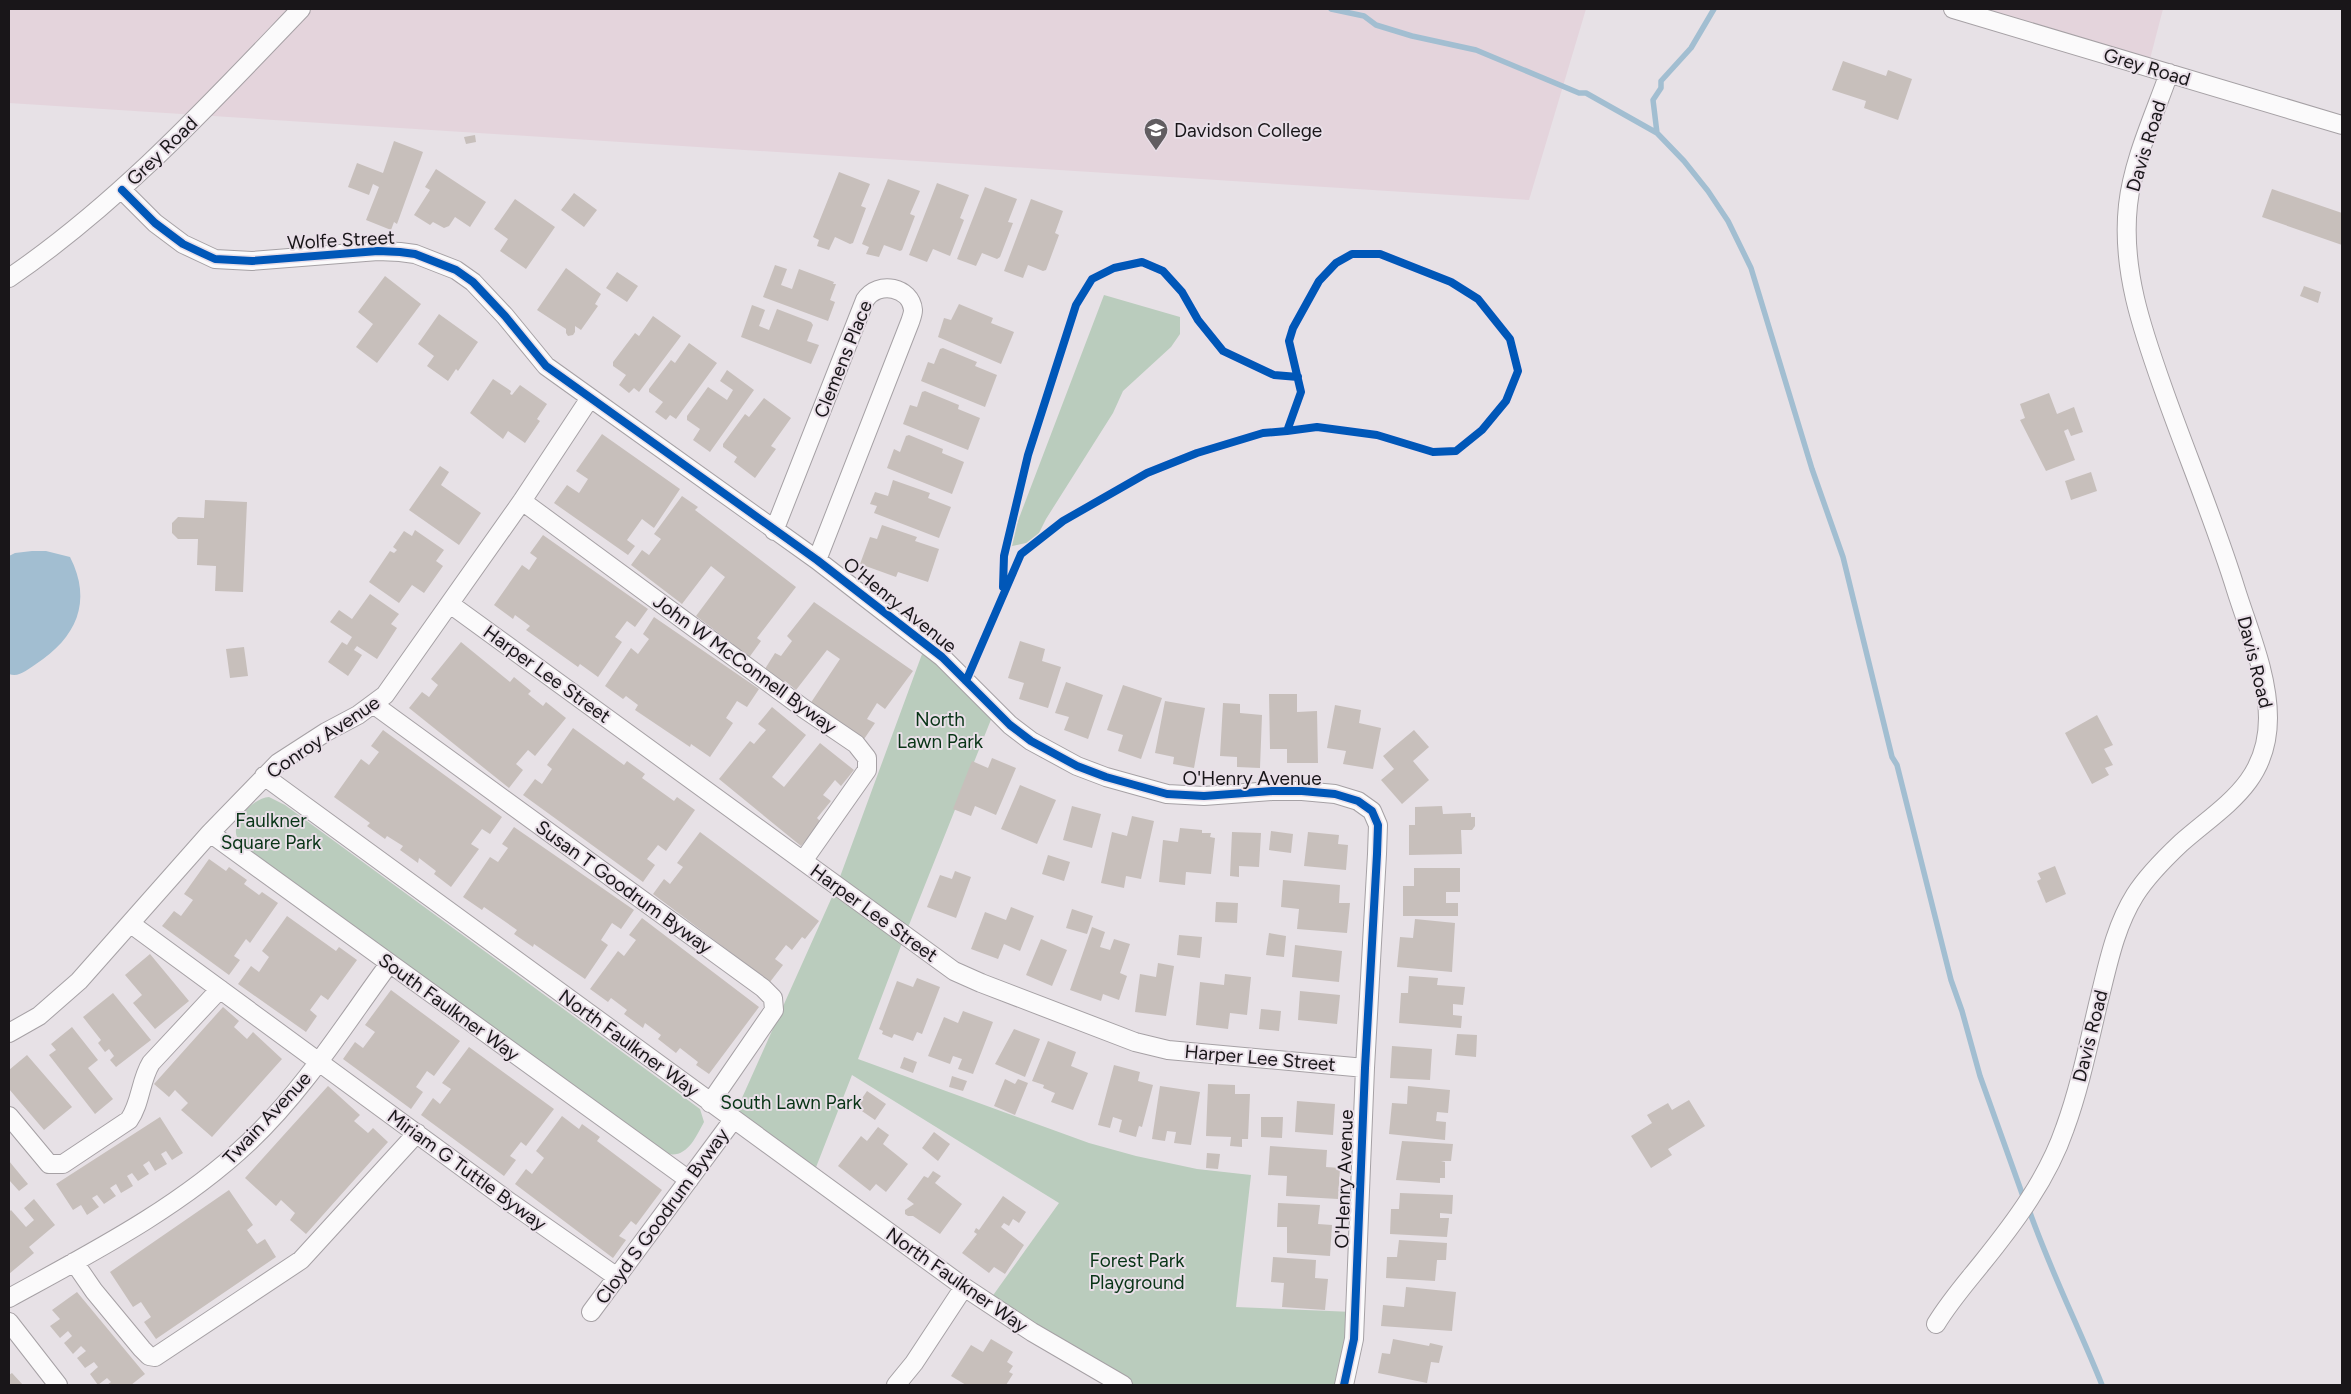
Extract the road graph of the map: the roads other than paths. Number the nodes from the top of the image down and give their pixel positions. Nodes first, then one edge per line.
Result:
1 (301, 9) edge
2 (1953, 9) edge
3 (2169, 73) junction
4 (2342, 125) edge
5 (122, 190) junction
6 (9, 278) edge
7 (590, 398) junction
8 (522, 501) junction
9 (774, 531) junction
10 (817, 560) junction
11 (450, 604) junction
12 (373, 704) junction
13 (264, 776) junction
14 (210, 833) junction
15 (803, 861) junction
16 (131, 924) junction
17 (389, 964) junction
18 (220, 989) junction
19 (9, 1032) edge
20 (318, 1062) junction
21 (1365, 1068) junction
22 (710, 1103) junction
23 (9, 1116) edge
24 (733, 1120) junction
25 (417, 1133) junction
26 (689, 1180) junction
27 (74, 1262) junction
28 (617, 1277) junction
29 (964, 1288) junction
30 (9, 1298) edge
31 (591, 1312) dead end
32 (9, 1322) edge
33 (1936, 1324) dead end
34 (58, 1385) edge
35 (896, 1385) edge
36 (1123, 1385) edge
37 (1344, 1385) edge

1 - 5 street, Grey Road
2 - 3 street, Grey Road
3 - 4 street, Grey Road
3 - 33 street, Davis Road
5 - 6 street, Grey Road
5 - 7 street, Wolfe Street
7 - 8 street, Conroy Avenue
7 - 9 street, O'Henry Avenue
8 - 11 street, Conroy Avenue
8 - 15 street, John W McConnell Byway
9 - 10 street, O'Henry Avenue
9 - 10 street, Clemens Place
10 - 21 street, O'Henry Avenue
11 - 12 street, Conroy Avenue
11 - 15 street, Harper Lee Street
12 - 13 street, Conroy Avenue
12 - 22 street, Susan T Goodrum Byway
13 - 14 street, Conroy Avenue
13 - 22 street, North Faulkner Way
14 - 16 street, Conroy Avenue
14 - 17 street, South Faulkner Way
15 - 21 street, Harper Lee Street
16 - 18 street, Miriam G Tuttle Byway
16 - 19 street, Conroy Avenue
17 - 20 street, Twain Avenue
17 - 26 street, South Faulkner Way
18 - 20 street, Miriam G Tuttle Byway
18 - 23 street
20 - 25 street, Miriam G Tuttle Byway
20 - 27 street, Twain Avenue
21 - 37 street, O'Henry Avenue
22 - 24 street, North Faulkner Way
24 - 26 street, Cloyd S Goodrum Byway
24 - 29 street, North Faulkner Way
25 - 27 street
25 - 28 street, Miriam G Tuttle Byway
26 - 28 street, Cloyd S Goodrum Byway
27 - 30 street, Twain Avenue
28 - 31 street, Cloyd S Goodrum Byway
29 - 35 street
29 - 36 street, North Faulkner Way
32 - 34 street

